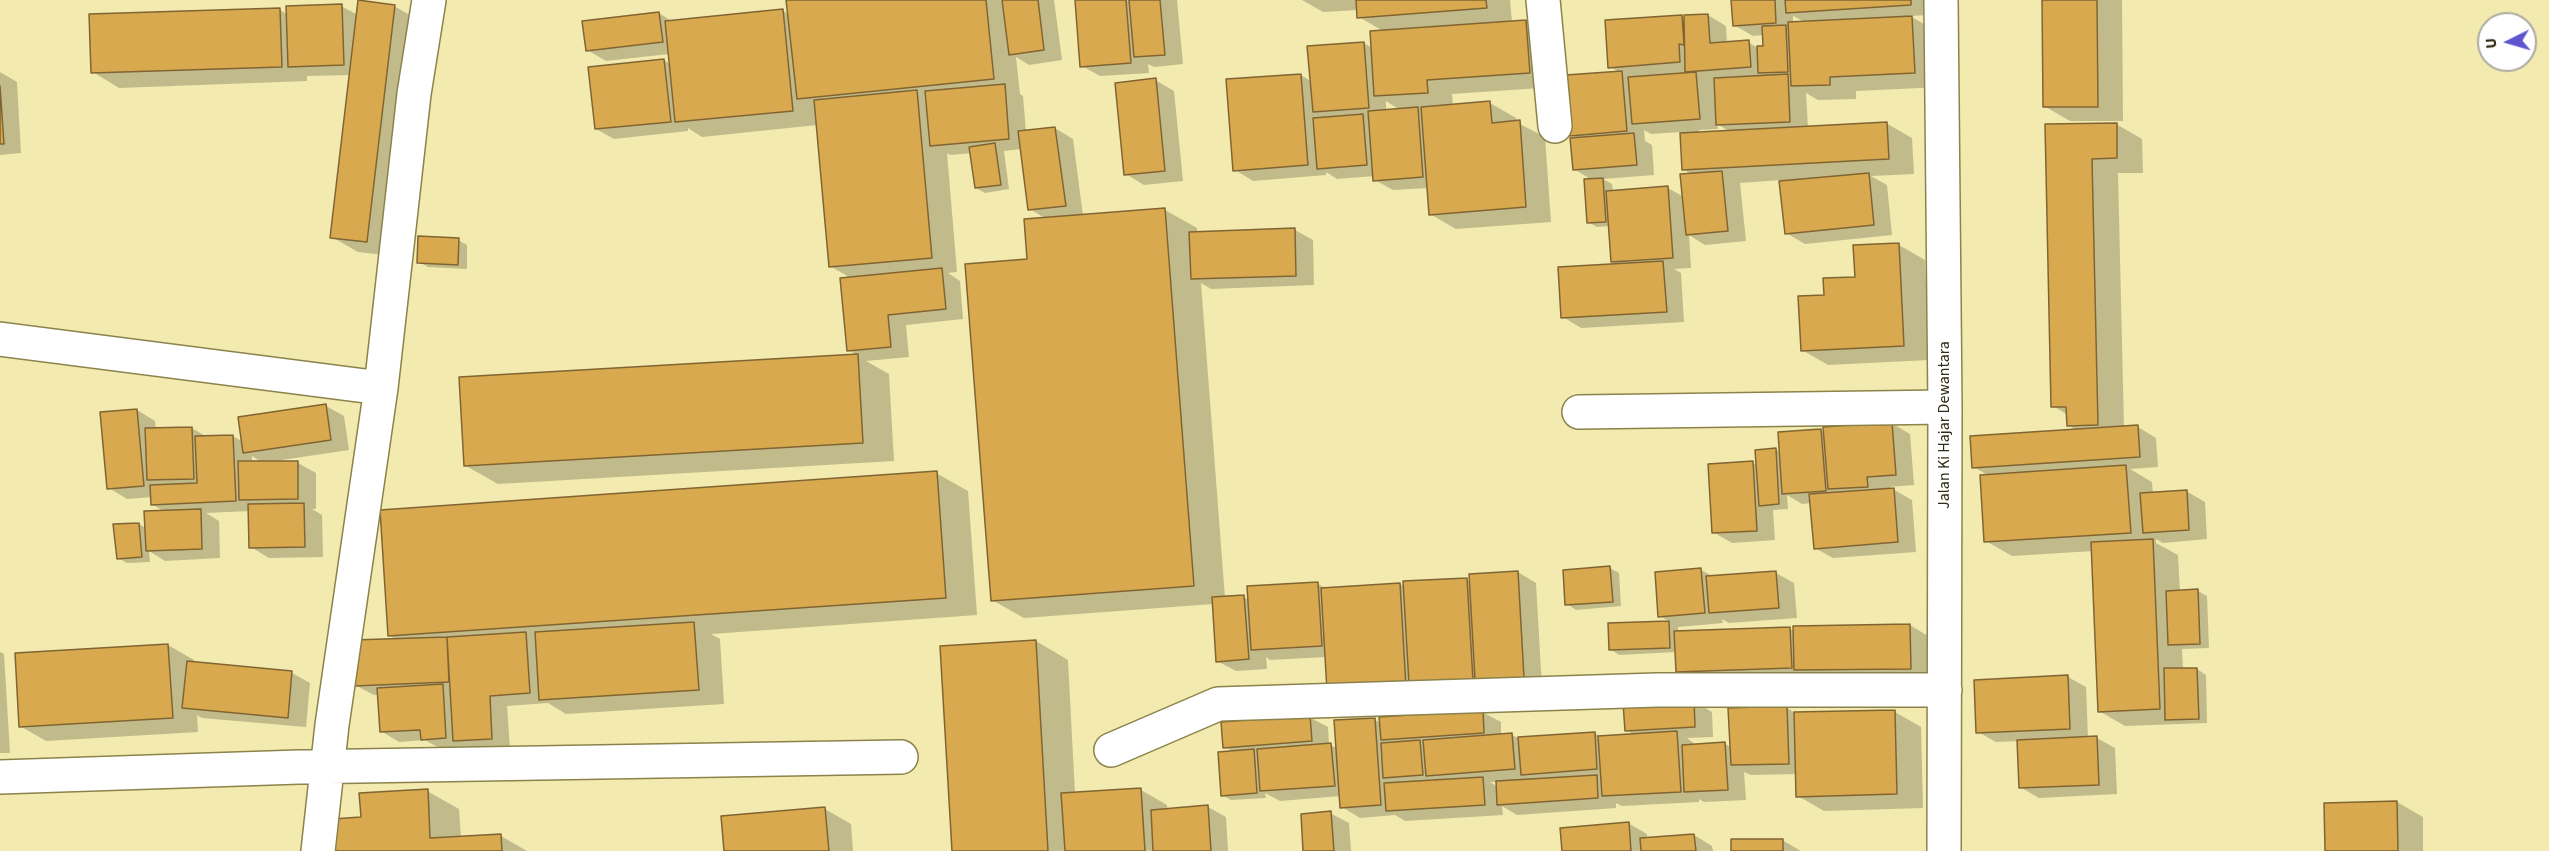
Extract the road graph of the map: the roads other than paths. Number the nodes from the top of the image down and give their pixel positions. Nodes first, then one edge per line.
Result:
1 (429, 0) edge
2 (1543, 0) edge
3 (1941, 0) edge
4 (1555, 126) dead end
5 (0, 339) edge
6 (381, 388) junction
7 (1945, 407) junction
8 (1580, 412) dead end
9 (1945, 690) junction
10 (1111, 750) dead end
11 (902, 757) dead end
12 (328, 767) junction
13 (0, 777) edge
14 (318, 851) edge
15 (1944, 851) edge

1 - 6 street
2 - 4 street
3 - 7 street, Jalan Ki Hajar Dewantara
5 - 6 street
6 - 12 street
7 - 8 street
7 - 9 street, Jalan Ki Hajar Dewantara
9 - 10 street
9 - 15 street, Jalan Ki Hajar Dewantara
11 - 12 street
12 - 13 street
12 - 14 street

